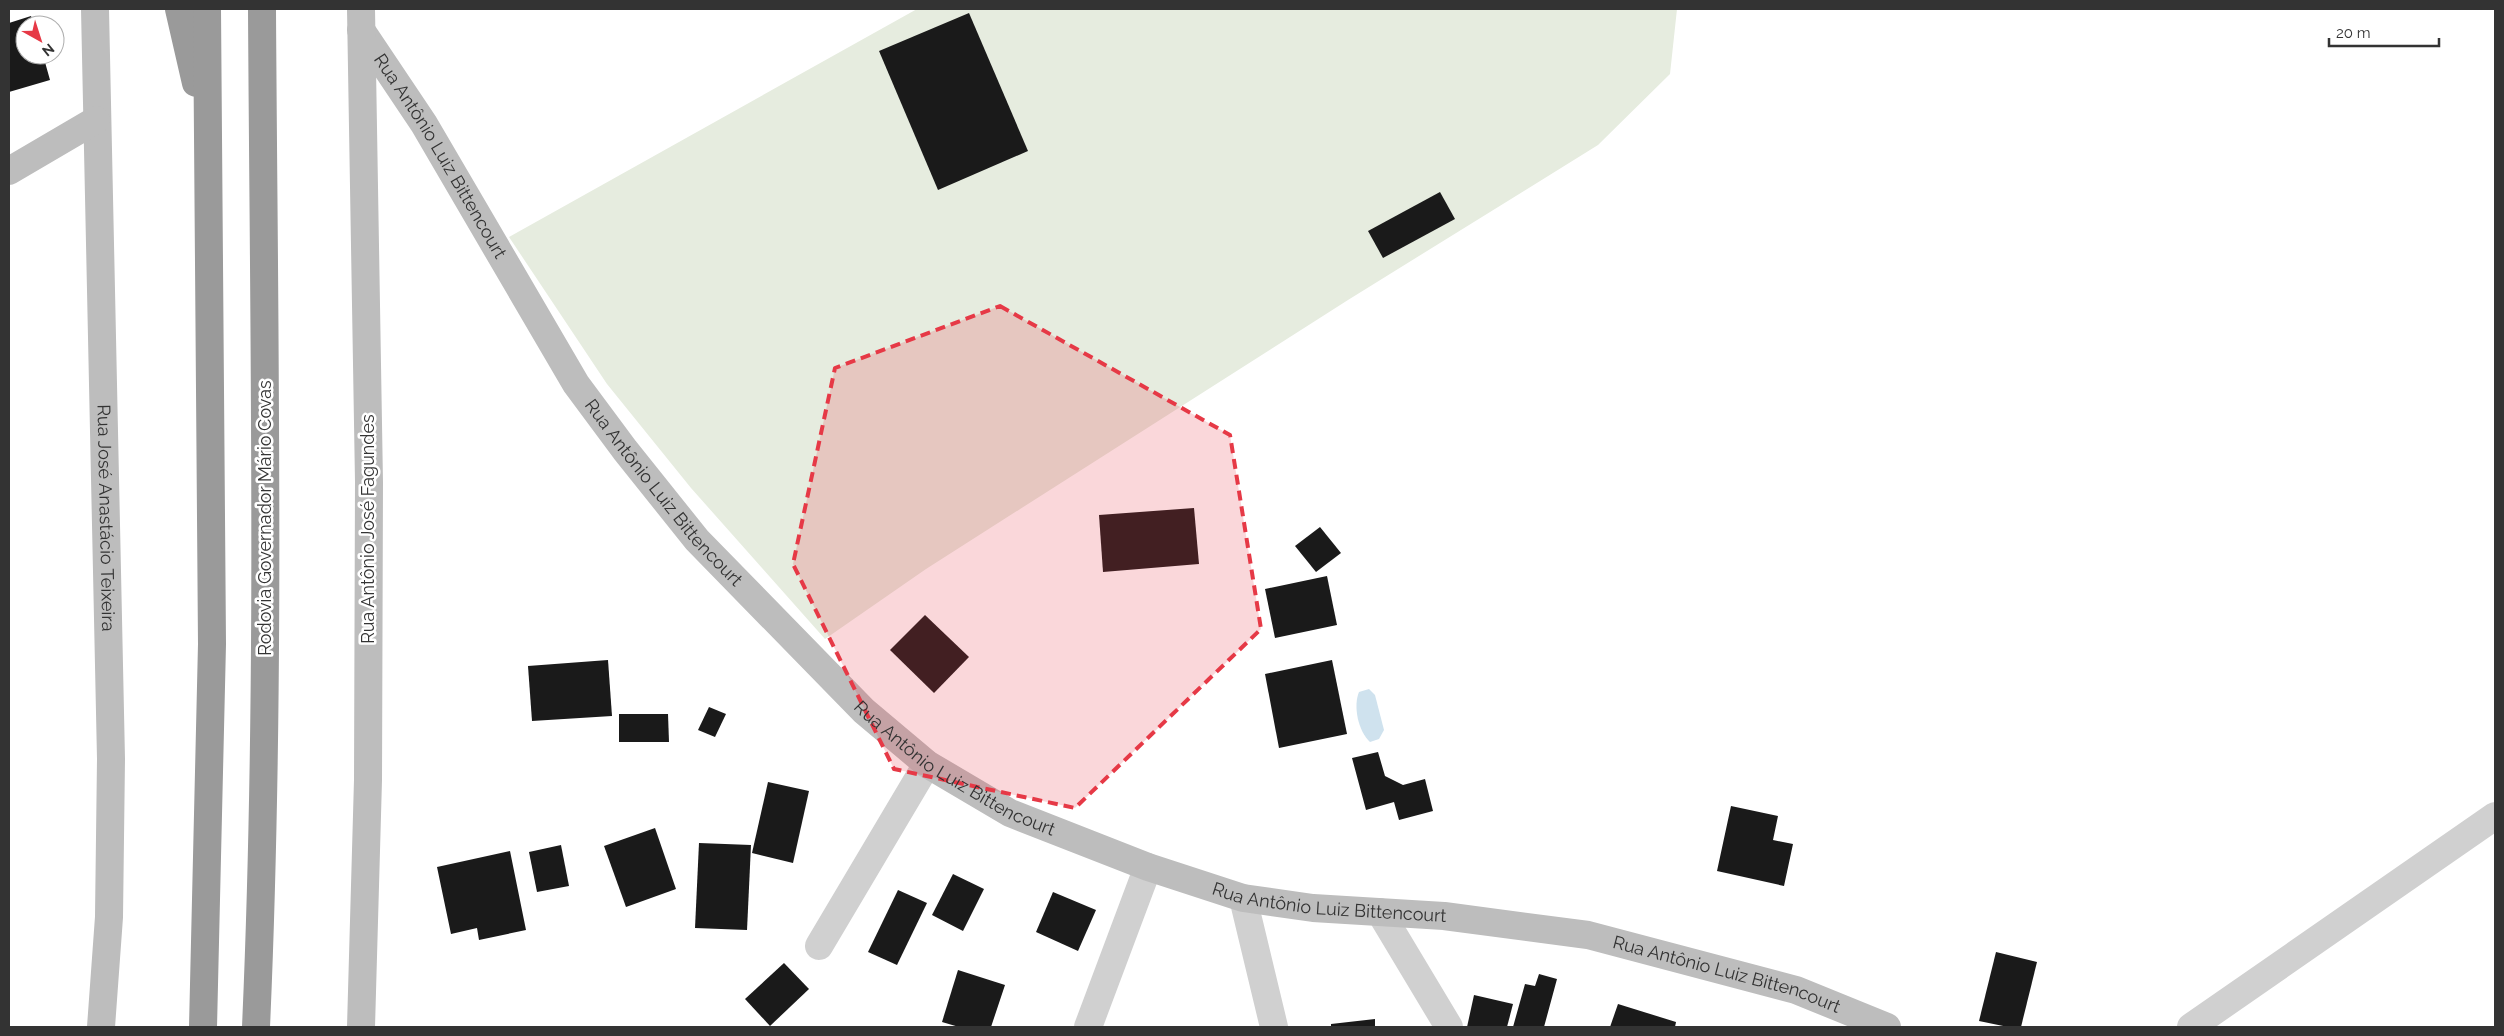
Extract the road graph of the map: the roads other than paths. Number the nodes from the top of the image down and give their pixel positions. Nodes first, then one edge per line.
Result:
1 (95, 9) edge
2 (179, 9) edge
3 (207, 9) edge
4 (262, 9) edge
5 (361, 19) edge
6 (96, 120) junction
7 (208, 131) junction
8 (9, 171) edge
9 (927, 764) junction
10 (2495, 816) edge
11 (1148, 867) junction
12 (1243, 898) junction
13 (1380, 912) junction
14 (819, 946) dead end
15 (102, 1027) edge
16 (203, 1027) edge
17 (256, 1027) edge
18 (361, 1027) edge
19 (1088, 1027) edge
20 (1274, 1027) edge
21 (1449, 1027) edge
22 (1887, 1027) edge
23 (2190, 1027) edge

1 - 6 street, Rua José Anastácio Teixeira
2 - 7 highway
3 - 7 highway
4 - 17 highway, Rodovia Governador Mário Covas
5 - 9 street, Rua Antônio Luiz Bittencourt
5 - 18 street, Rua Antônio José Fagundes
6 - 8 street
6 - 15 street, Rua José Anastácio Teixeira
7 - 16 highway
9 - 11 street, Rua Antônio Luiz Bittencourt
9 - 14 street
10 - 23 street
11 - 12 street, Rua Antônio Luiz Bittencourt
11 - 19 street
12 - 13 street, Rua Antônio Luiz Bittencourt
12 - 20 street
13 - 21 street
13 - 22 street, Rua Antônio Luiz Bittencourt

